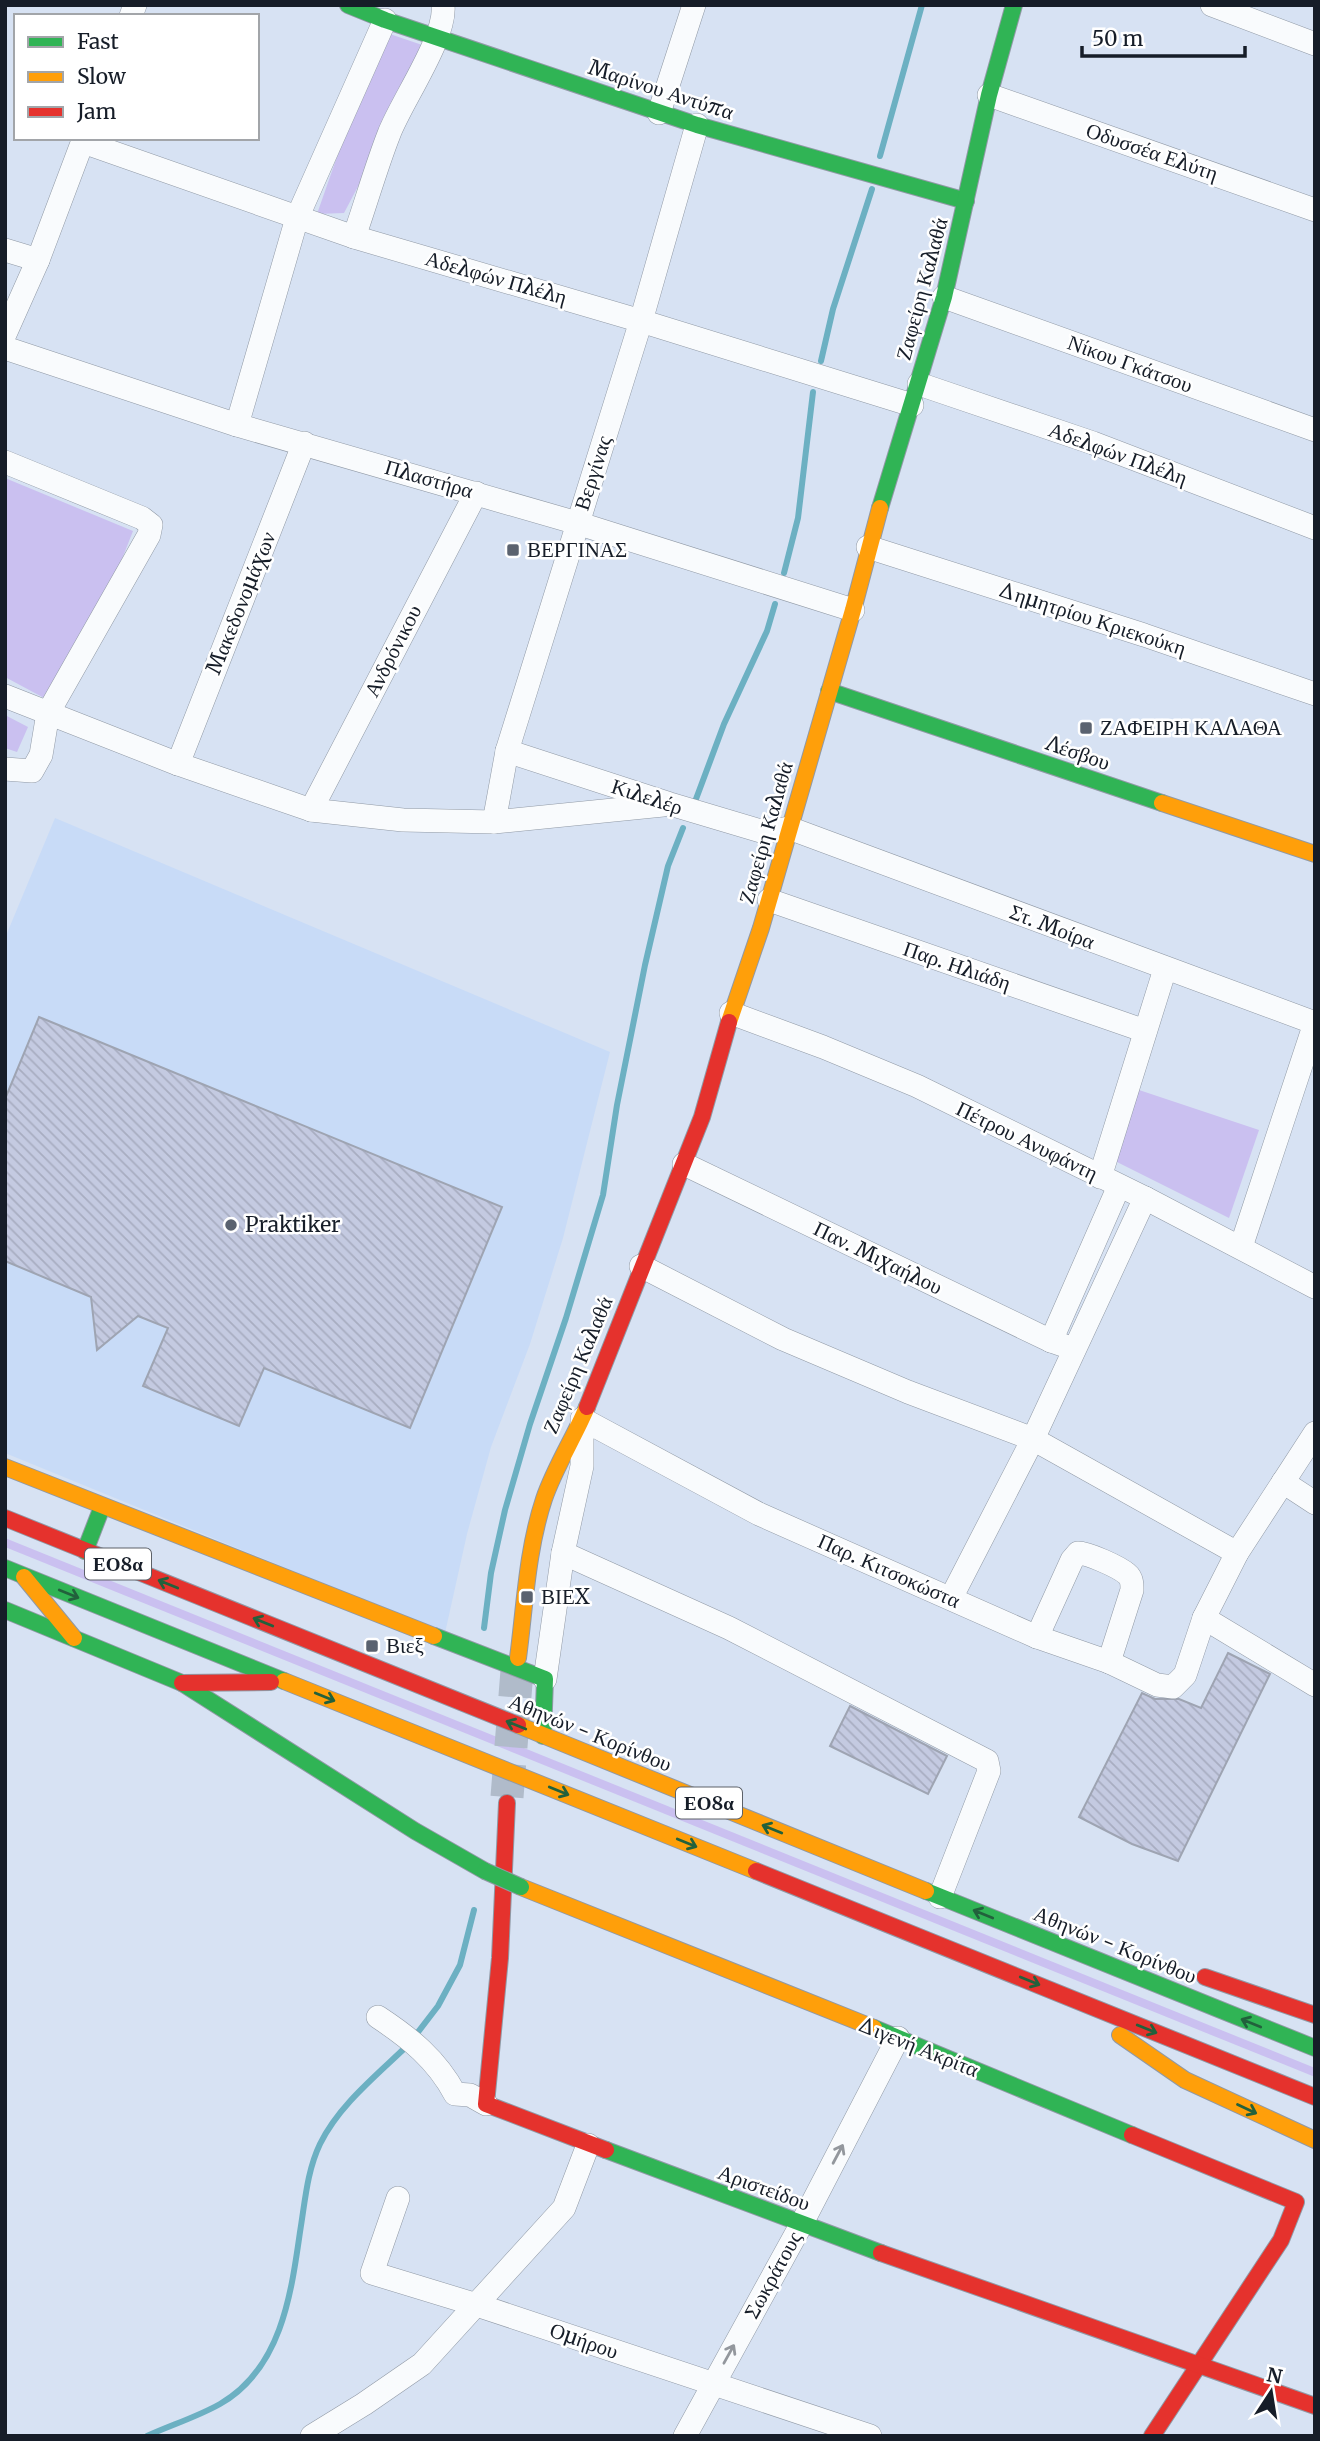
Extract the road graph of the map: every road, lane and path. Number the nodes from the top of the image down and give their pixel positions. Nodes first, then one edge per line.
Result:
1 (348, 5) edge
2 (443, 5) edge
3 (694, 5) edge
4 (1014, 5) edge
5 (1212, 5) edge
6 (385, 20) junction
7 (437, 37) junction
8 (1315, 44) edge
9 (989, 94) junction
10 (659, 113) junction
11 (697, 125) junction
12 (84, 140) edge
13 (966, 201) junction
14 (1315, 209) edge
15 (297, 218) junction
16 (355, 237) junction
17 (5, 250) edge
18 (38, 260) junction
19 (944, 297) junction
20 (641, 321) junction
21 (5, 334) edge
22 (5, 348) edge
23 (916, 395) junction
24 (237, 425) junction
25 (1315, 430) edge
26 (304, 443) junction
27 (5, 462) edge
28 (475, 493) junction
29 (577, 523) junction
30 (1315, 528) edge
31 (869, 547) junction
32 (853, 610) junction
33 (829, 691) junction
34 (1315, 694) edge
35 (5, 696) edge
36 (48, 713) junction
37 (507, 751) junction
38 (178, 764) junction
39 (5, 769) edge
40 (670, 804) junction
41 (311, 810) junction
42 (494, 822) junction
43 (789, 828) junction
44 (1315, 854) edge
45 (769, 900) junction
46 (1165, 969) junction
47 (731, 1013) junction
48 (1315, 1023) edge
49 (1145, 1031) junction
50 (684, 1164) junction
51 (1110, 1181) junction
52 (1145, 1198) junction
53 (1241, 1247) junction
54 (641, 1266) junction
55 (1315, 1287) edge
56 (1051, 1341) junction
57 (1074, 1349) junction
58 (582, 1419) junction
59 (1315, 1433) edge
60 (1033, 1439) junction
61 (5, 1467) edge
62 (1283, 1482) junction
63 (1315, 1503) edge
64 (102, 1507) junction
65 (5, 1518) edge
66 (85, 1551) junction
67 (563, 1553) junction
68 (1237, 1553) junction
69 (5, 1568) edge
70 (23, 1575) junction
71 (951, 1598) junction
72 (5, 1610) edge
73 (1204, 1618) junction
74 (1037, 1637) junction
75 (74, 1638) junction
76 (518, 1658) tunnel mouth
77 (1110, 1662) junction
78 (545, 1679) junction
79 (287, 1682) junction
80 (182, 1684) junction
81 (1315, 1685) edge
82 (543, 1736) junction
83 (507, 1803) tunnel mouth
84 (940, 1897) junction
85 (1046, 1940) junction
86 (1138, 1959) dead end
87 (1189, 1972) dead end
88 (1061, 1994) junction
89 (1315, 2015) edge
90 (387, 2023) dead end
91 (898, 2038) junction
92 (1315, 2048) edge
93 (1315, 2097) edge
94 (486, 2104) junction
95 (1315, 2140) edge
96 (588, 2145) junction
97 (398, 2198) dead end
98 (1305, 2206) edge
99 (801, 2225) junction
100 (477, 2305) junction
101 (1198, 2365) junction
102 (712, 2385) junction
103 (1315, 2406) edge
104 (312, 2436) edge
105 (685, 2436) edge
106 (870, 2436) edge
107 (1152, 2436) edge

1 - 6 main road, Μαρίνου Αντύπα
2 - 7 street
3 - 10 street
4 - 9 main road, Ζαφείρη Καλαθά
5 - 8 street
6 - 7 main road, Μαρίνου Αντύπα
6 - 15 street
7 - 10 main road, Μαρίνου Αντύπα
7 - 16 street
9 - 13 main road, Ζαφείρη Καλαθά
9 - 14 street, Οδυσσέα Ελύτη
10 - 11 main road, Μαρίνου Αντύπα
11 - 13 main road, Μαρίνου Αντύπα
11 - 20 street, Βεργίνας
12 - 15 street, Αδελφών Πλέλη
12 - 18 street
13 - 19 main road, Ζαφείρη Καλαθά
15 - 16 street, Αδελφών Πλέλη
15 - 24 street
16 - 20 street, Αδελφών Πλέλη
17 - 18 street
18 - 21 street
19 - 23 main road, Ζαφείρη Καλαθά
19 - 25 street, Νίκου Γκάτσου
20 - 23 street, Αδελφών Πλέλη
20 - 29 street, Βεργίνας
22 - 24 street, Πλαστήρα
23 - 30 street, Αδελφών Πλέλη
23 - 31 main road, Ζαφείρη Καλαθά
24 - 26 street, Πλαστήρα
26 - 28 street, Πλαστήρα
26 - 38 street, Μακεδονομάχων
27 - 36 street
28 - 29 street, Πλαστήρα
28 - 41 street, Ανδρόνικου
29 - 32 street, Πλαστήρα
29 - 37 street, Βεργίνας
31 - 32 main road, Ζαφείρη Καλαθά
31 - 34 street, Δημητρίου Κριεκούκη
32 - 33 main road, Ζαφείρη Καλαθά
33 - 43 main road, Ζαφείρη Καλαθά
33 - 44 main road, Λέσβου
35 - 36 street
36 - 38 street
36 - 39 street
37 - 40 street, Κιλελέρ
37 - 42 street, Βεργίνας
38 - 41 street
40 - 42 street
40 - 43 street, Κιλελέρ
41 - 42 street
43 - 45 main road, Ζαφείρη Καλαθά
43 - 46 street, Στ. Μοίρα
45 - 47 main road, Ζαφείρη Καλαθά
45 - 49 street, Παρ. Ηλιάδη
46 - 48 street, Στ. Μοίρα
46 - 49 street
47 - 50 main road, Ζαφείρη Καλαθά
47 - 51 street, Πέτρου Ανυφάντη
48 - 53 street
49 - 51 street
50 - 54 main road, Ζαφείρη Καλαθά
50 - 56 street, Παν. Μιχαήλου
51 - 52 street, Πέτρου Ανυφάντη
51 - 56 street
52 - 53 street, Πέτρου Ανυφάντη
52 - 57 street
53 - 55 street, Πέτρου Ανυφάντη
54 - 58 main road, Ζαφείρη Καλαθά
54 - 60 street
56 - 57 street, Παν. Μιχαήλου
57 - 60 street
58 - 67 street
58 - 71 street, Παρ. Κιτσοκώστα
58 - 76 main road, Ζαφείρη Καλαθά
59 - 62 street
60 - 68 street
60 - 71 street
61 - 64 main road
62 - 63 street
62 - 68 street
64 - 66 main road
64 - 78 main road
65 - 66 main road, Αθηνών - Κορίνθου / ΕΟ8α
82 -> 66 main road, Αθηνών - Κορίνθου / ΕΟ8α
67 - 78 street
67 - 84 street
68 - 73 street
69 - 70 main road, ΕΟ8α
70 - 75 main road
70 -> 79 main road, ΕΟ8α
71 - 74 street, Παρ. Κιτσοκώστα
72 - 75 main road, Διγενή Ακρίτα
73 - 77 street, Παρ. Κιτσοκώστα
73 - 81 street
74 - 77 street, Παρ. Κιτσοκώστα
74 - 77 street
75 - 80 main road, Διγενή Ακρίτα
78 - 82 main road
79 - 80 main road
79 -> 88 main road, ΕΟ8α
80 - 91 main road, Διγενή Ακρίτα, bridge
84 -> 82 main road, Αθηνών - Κορίνθου / ΕΟ8α
83 - 94 main road
85 -> 84 main road, Αθηνών - Κορίνθου / ΕΟ8α
85 - 86 main road
92 -> 85 main road, Αθηνών - Κορίνθου / ΕΟ8α
87 - 89 main road
88 -> 93 main road, ΕΟ8α
88 -> 95 main road
90 - 94 street
91 - 98 main road, Διγενή Ακρίτα
99 -> 91 street, Σωκράτους
94 - 96 main road, Αριστείδου
96 - 99 main road, Αριστείδου
96 - 100 street
97 - 100 street, Ομήρου
98 - 101 main road
99 - 101 main road, Αριστείδου
102 -> 99 street, Σωκράτους
100 - 102 street, Ομήρου
100 - 104 street
101 - 103 main road, Αριστείδου
101 - 107 main road
102 - 105 street, Σωκράτους
102 - 106 street, Ομήρου

